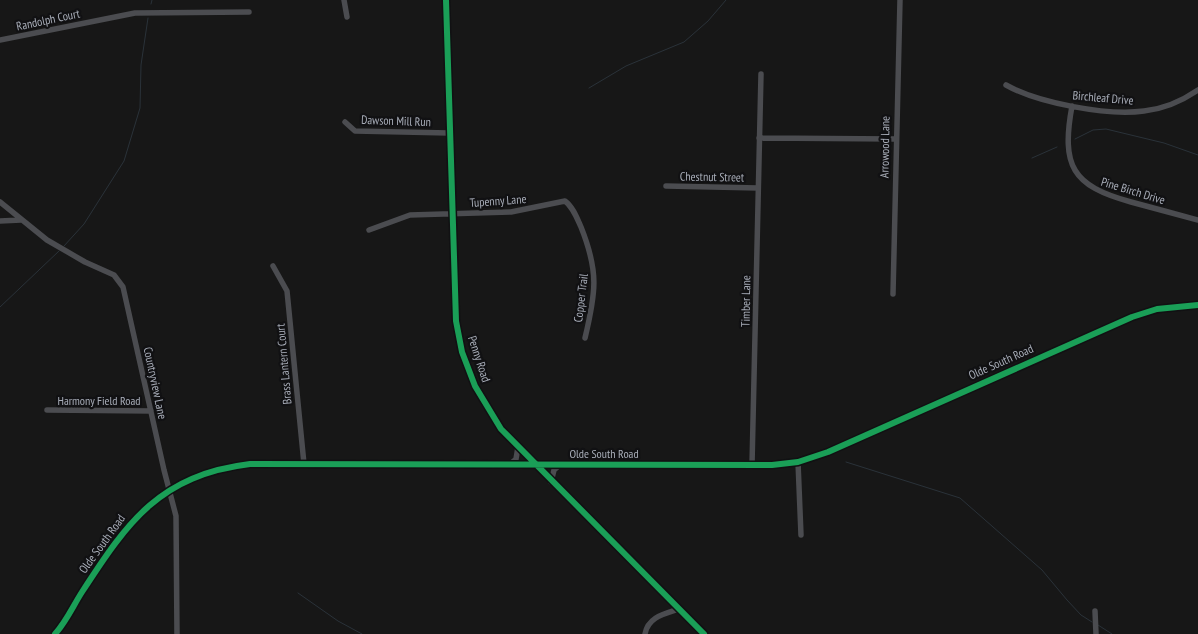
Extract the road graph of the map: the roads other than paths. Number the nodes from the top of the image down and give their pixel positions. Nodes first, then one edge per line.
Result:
1 (344, 0) edge
2 (446, 0) edge
3 (900, 0) edge
4 (249, 12) dead end
5 (347, 17) dead end
6 (0, 40) edge
7 (761, 74) dead end
8 (1006, 85) dead end
9 (1198, 90) edge
10 (1072, 106) junction
11 (345, 122) dead end
12 (449, 133) junction
13 (760, 138) junction
14 (895, 139) junction
15 (666, 186) dead end
16 (758, 188) junction
17 (0, 202) edge
18 (570, 204) joint
19 (452, 214) junction
20 (21, 220) junction
21 (1198, 220) edge
22 (0, 221) edge
23 (369, 230) dead end
24 (273, 266) dead end
25 (893, 294) dead end
26 (1198, 305) edge
27 (585, 338) dead end
28 (47, 410) dead end
29 (151, 411) junction
30 (518, 447) junction
31 (798, 462) junction
32 (304, 464) junction
33 (510, 465) junction
34 (752, 465) junction
35 (535, 466) junction
36 (560, 466) junction
37 (551, 482) junction
38 (169, 489) junction
39 (802, 535) dead end
40 (679, 609) junction
41 (1095, 611) dead end
42 (55, 634) edge
43 (178, 634) edge
44 (645, 634) edge
45 (704, 634) edge
46 (1096, 634) edge

1 - 5 street
2 - 12 street, Penny Road
3 - 14 street, Arrowood Lane
4 - 6 street, Randolph Court
7 - 13 street, Timber Lane
8 - 10 street, Birchleaf Drive
9 - 10 street, Birchleaf Drive
10 - 21 street, Pine Birch Drive
11 - 12 street, Dawson Mill Run
12 - 19 street, Penny Road
13 - 14 street
13 - 16 street, Timber Lane
14 - 25 street, Arrowood Lane
15 - 16 street, Chestnut Street
16 - 34 street, Timber Lane
17 - 20 street, Countryview Lane
18 - 19 street, Tupenny Lane
18 - 27 street, Copper Trail
19 - 23 street, Tupenny Lane
19 - 30 street, Penny Road
20 - 22 street
20 - 29 street, Countryview Lane
24 - 32 street, Brass Lantern Court
26 - 31 street, Olde South Road
28 - 29 street, Harmony Field Road
29 - 38 street, Countryview Lane
30 - 33 street
30 - 35 street, Penny Road
31 - 34 street, Olde South Road
31 - 39 street
32 - 33 street, Olde South Road
32 - 38 street, Olde South Road
33 - 35 street, Olde South Road
34 - 36 street, Olde South Road
35 - 36 street, Olde South Road
35 - 37 street, Penny Road
36 - 37 street
37 - 40 street, Penny Road
38 - 42 street, Olde South Road
38 - 43 street, Countryview Lane
40 - 44 street
40 - 45 street, Penny Road
41 - 46 street

